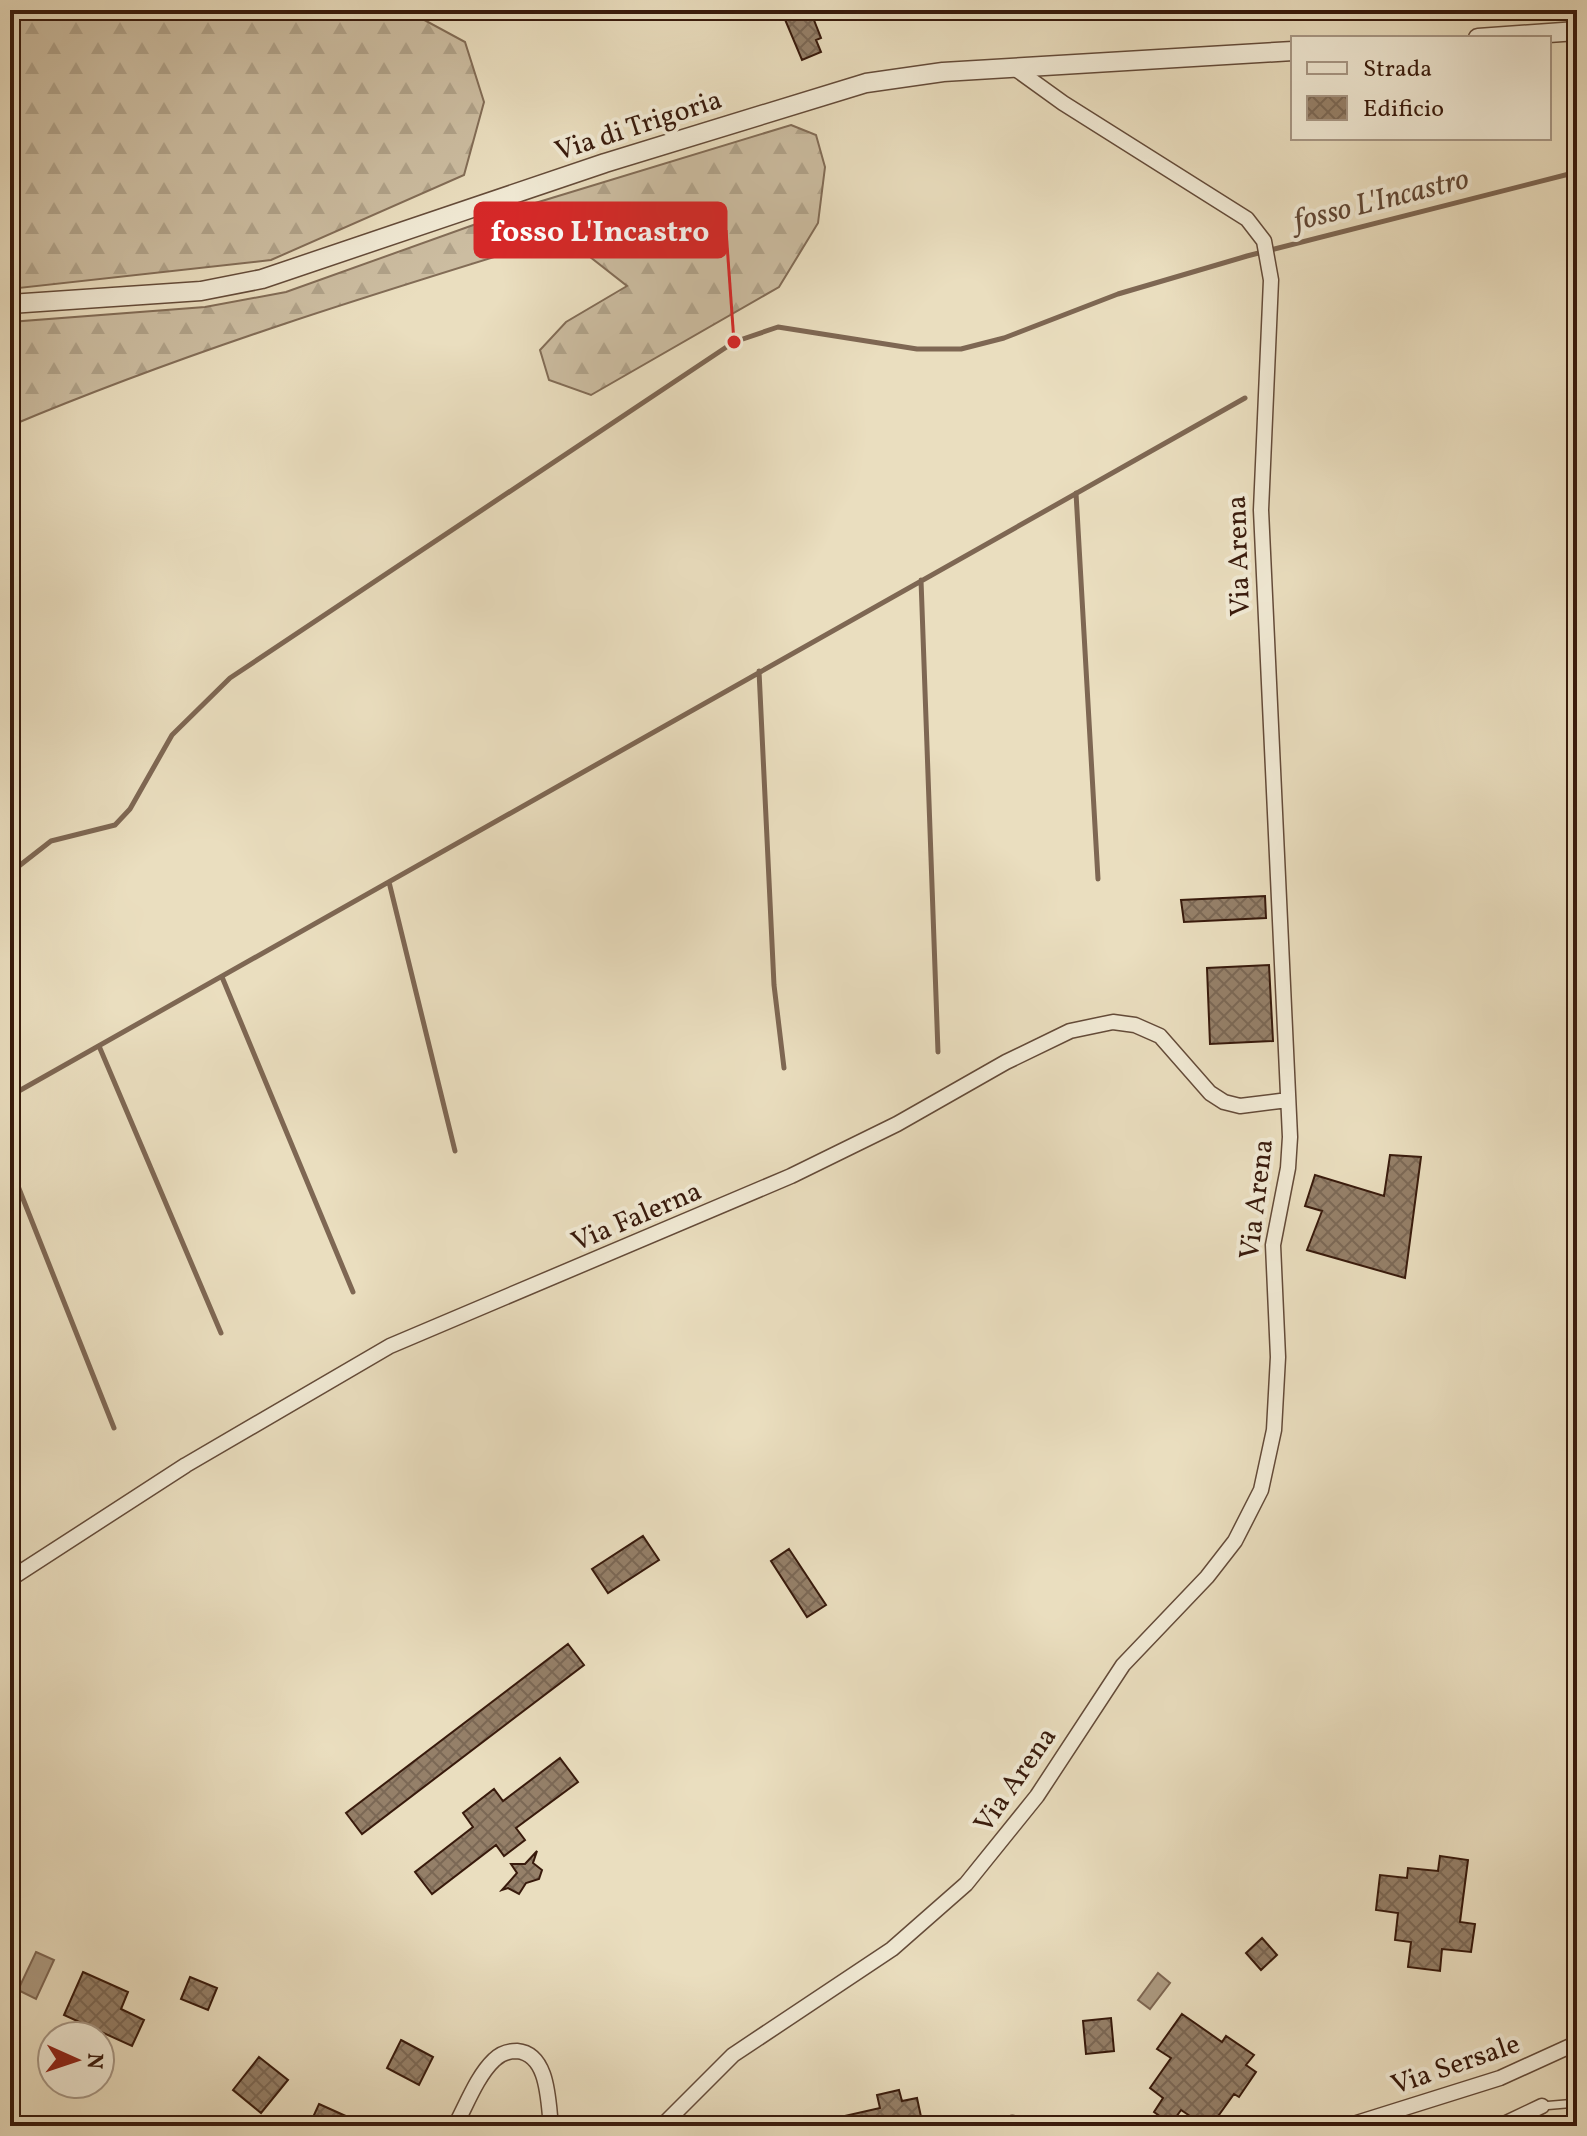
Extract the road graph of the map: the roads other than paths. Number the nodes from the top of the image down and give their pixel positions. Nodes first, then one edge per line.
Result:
1 (1577, 31) edge
2 (1506, 36) edge
3 (1291, 51) edge
4 (1013, 66) junction
5 (10, 304) edge
6 (1288, 1100) junction
7 (10, 1579) edge
8 (1577, 2043) edge
9 (1577, 2103) edge
10 (1542, 2106) joint
11 (455, 2126) edge
12 (551, 2126) edge
13 (662, 2126) edge
14 (1347, 2126) edge
15 (1500, 2126) edge

1 - 2 street
3 - 4 street, Via di Trigoria
4 - 5 street, Via di Trigoria
4 - 6 street, Via Arena
6 - 7 street, Via Falerna
6 - 13 street, Via Arena
8 - 14 street, Via Sersale
9 - 10 lane
10 - 15 street
11 - 12 street

